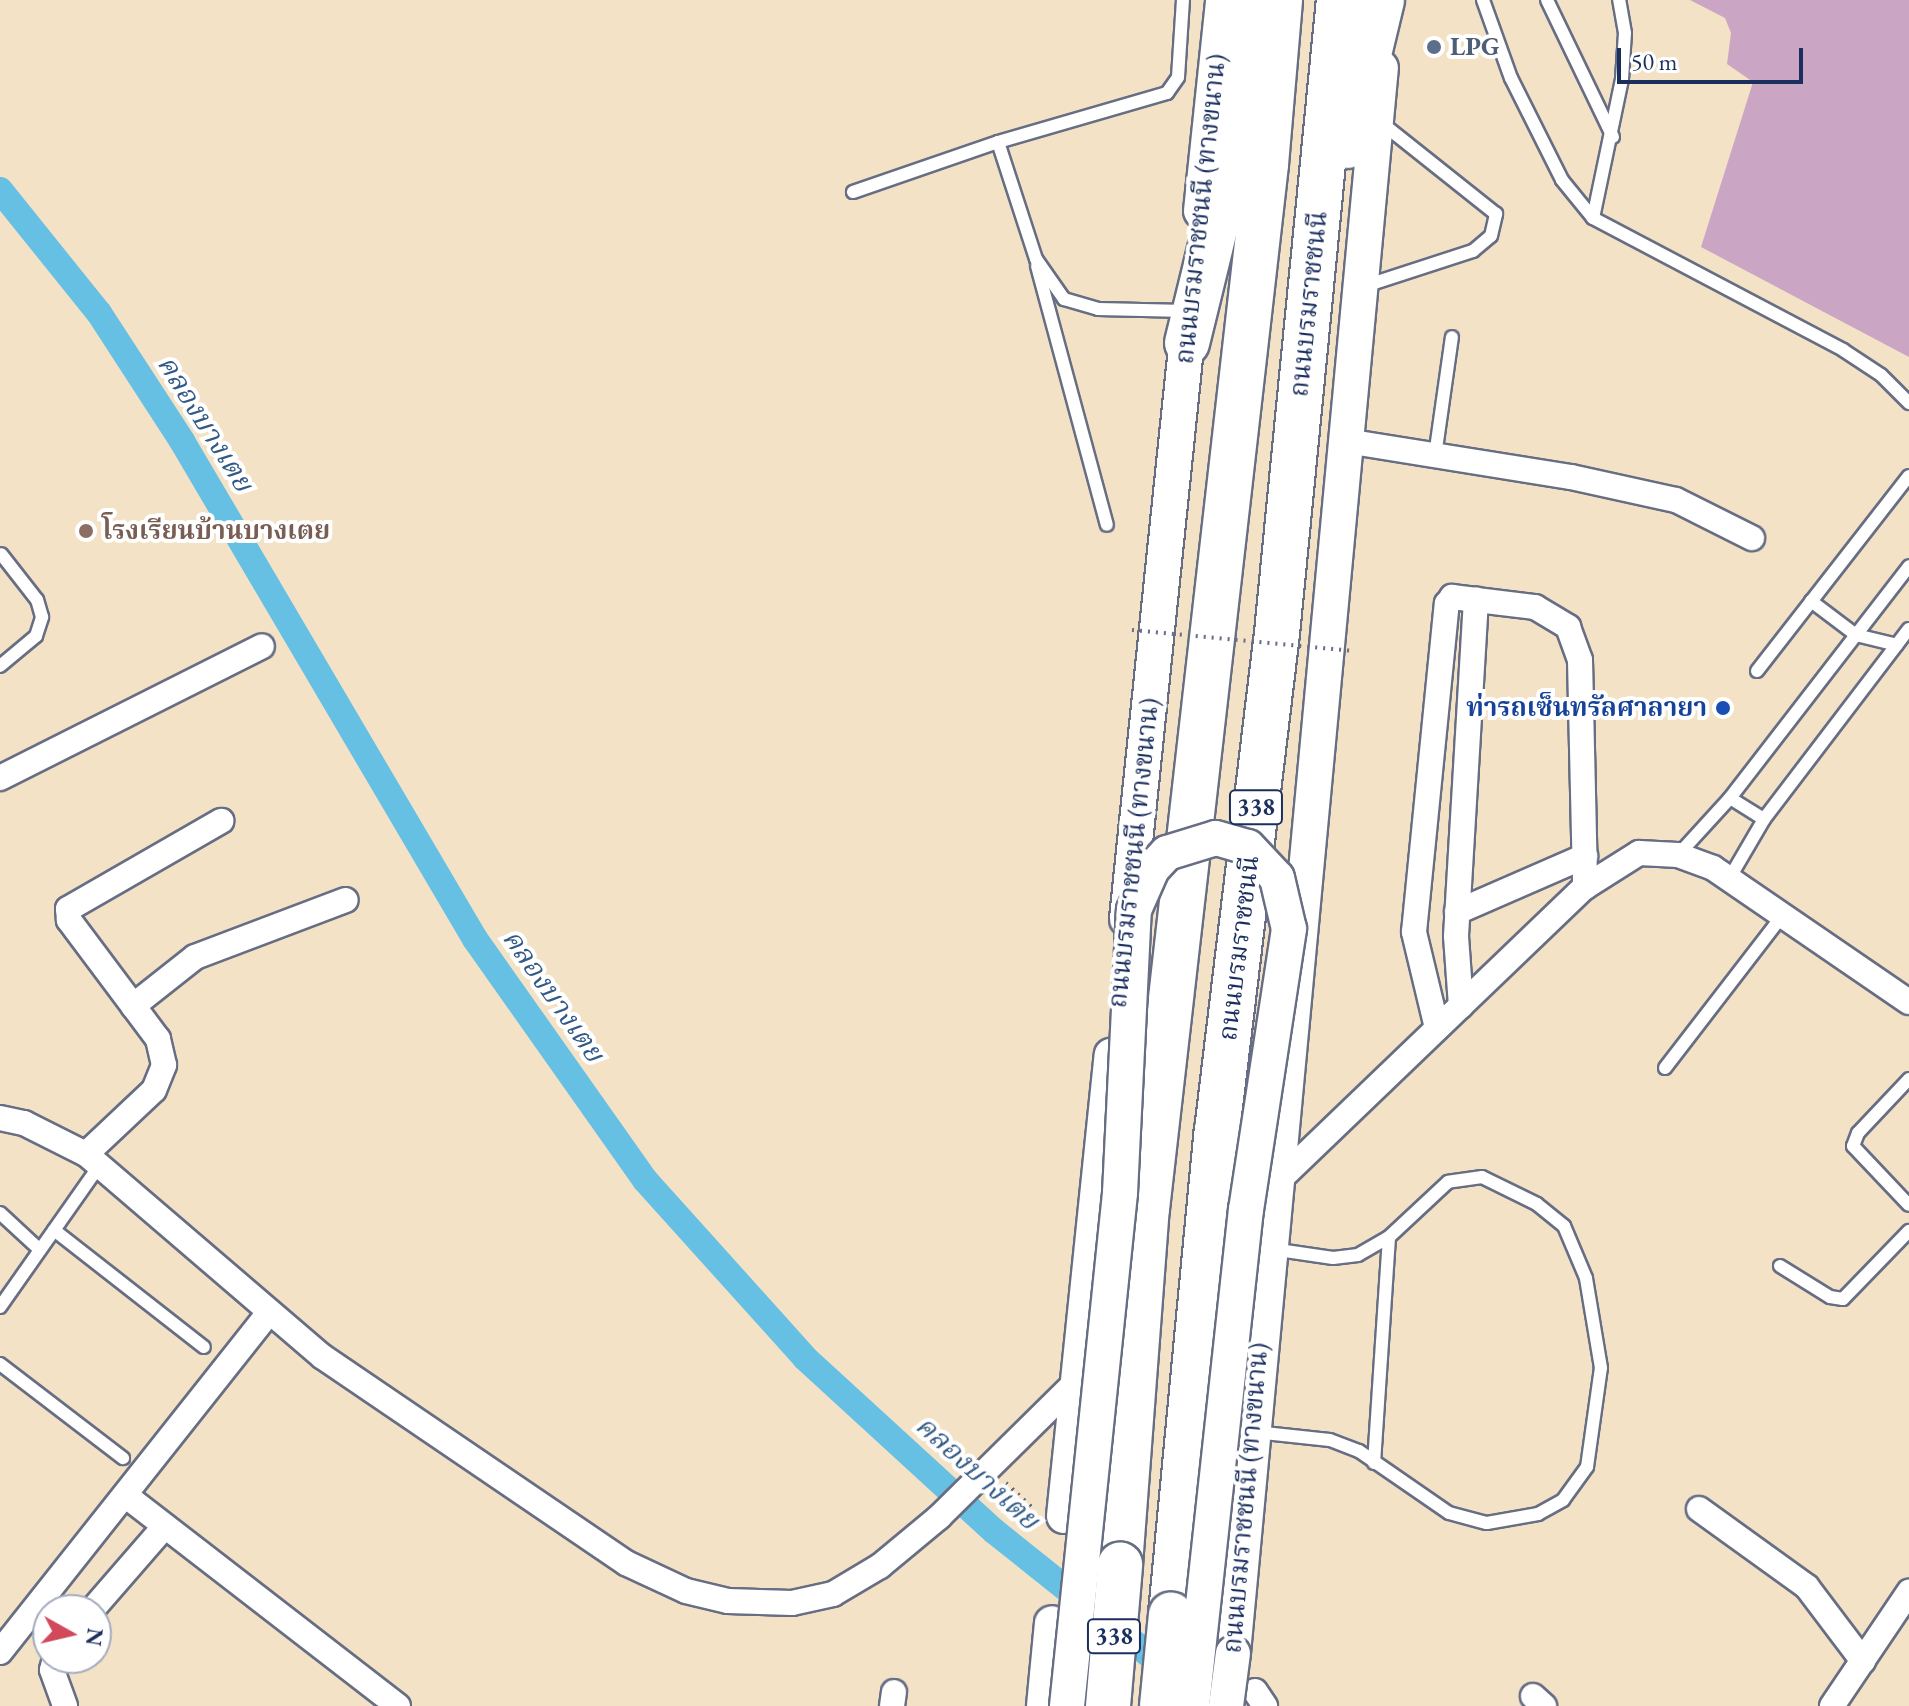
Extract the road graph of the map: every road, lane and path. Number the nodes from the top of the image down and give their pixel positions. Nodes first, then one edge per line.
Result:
1 (1183, 0) edge
2 (1223, 0) edge
3 (1257, 0) edge
4 (1280, 0) edge
5 (1339, 0) edge
6 (1382, 0) edge
7 (1388, 0) edge
8 (1483, 0) edge
9 (1547, 0) edge
10 (1619, 0) edge
11 (1377, 119) junction
12 (1613, 137) junction
13 (998, 142) junction
14 (853, 192) dead end
15 (1593, 218) junction
16 (1033, 251) junction
17 (1361, 287) junction
18 (1309, 301) junction
19 (1189, 327) junction
20 (1452, 337) dead end
21 (1907, 396) edge
22 (1346, 441) junction
23 (1435, 456) junction
24 (1909, 476) edge
25 (1107, 525) dead end
26 (1752, 538) dead end
27 (1, 554) edge
28 (1909, 566) edge
29 (1476, 600) junction
30 (1811, 601) junction
31 (1909, 629) edge
32 (1132, 630) dead end
33 (1856, 635) junction
34 (1897, 645) junction
35 (262, 646) dead end
36 (1354, 651) dead end
37 (0, 666) edge
38 (1757, 671) dead end
39 (1430, 766) junction
40 (1466, 770) junction
41 (0, 778) edge
42 (1730, 798) junction
43 (1764, 819) junction
44 (221, 821) dead end
45 (1678, 855) junction
46 (1585, 856) junction
47 (1729, 879) junction
48 (1585, 887) junction
49 (346, 900) dead end
50 (1457, 912) junction
51 (1782, 916) junction
52 (1909, 1002) edge
53 (133, 1006) junction
54 (1461, 1006) junction
55 (1437, 1028) junction
56 (1665, 1068) dead end
57 (1909, 1079) edge
58 (0, 1118) edge
59 (93, 1160) junction
60 (1276, 1183) junction
61 (1909, 1205) edge
62 (0, 1213) edge
63 (54, 1230) junction
64 (1909, 1231) edge
65 (1389, 1237) junction
66 (1269, 1249) junction
67 (40, 1250) junction
68 (1780, 1266) dead end
69 (0, 1307) edge
70 (269, 1313) junction
71 (204, 1347) dead end
72 (0, 1364) edge
73 (1078, 1380) junction
74 (1252, 1432) junction
75 (123, 1458) dead end
76 (1374, 1463) junction
77 (125, 1495) junction
78 (1699, 1509) dead end
79 (165, 1526) junction
80 (1909, 1592) edge
81 (106, 1594) edge
82 (0, 1652) edge
83 (1863, 1661) junction
84 (53, 1674) edge
85 (1248, 1701) edge
86 (65, 1706) edge
87 (398, 1706) edge
88 (1044, 1706) edge
89 (1067, 1706) edge
90 (1108, 1706) edge
91 (1162, 1706) edge
92 (1192, 1706) edge
93 (1832, 1706) edge

1 - 13 lane
2 - 19 main road, ถนนบรมราชชนนี (ทางขนาน) / 338
3 - 19 highway
4 - 90 highway, 338, bridge
5 - 18 highway, ถนนบรมราชชนนี / 338
6 - 18 highway
7 - 11 main road, ถนนบรมราชชนนี (ทางขนาน) / 338
8 - 15 lane
9 - 12 lane
10 - 12 lane
11 - 17 main road, ถนนบรมราชชนนี (ทางขนาน) / 338
11 - 17 lane
12 - 15 lane
13 - 14 lane
13 - 16 lane
15 - 21 lane
16 - 19 lane
16 - 25 lane
17 - 22 main road, ถนนบรมราชชนนี (ทางขนาน) / 338
18 - 91 highway, ถนนบรมราชชนนี / 338, bridge
19 - 73 main road, ถนนบรมราชชนนี (ทางขนาน) / 338
20 - 23 lane
22 - 23 street
22 - 60 main road, ถนนบรมราชชนนี (ทางขนาน) / 338
23 - 26 street
24 - 30 lane
27 - 37 lane
28 - 33 lane
29 - 39 street
29 - 40 street
29 - 46 street
30 - 33 lane
30 - 38 lane
31 - 34 lane
32 - 36 path, bridge
33 - 34 lane
33 - 42 lane
34 - 43 lane
35 - 41 street
39 - 40 street
39 - 55 street
40 - 50 street
42 - 43 lane
42 - 45 lane
43 - 47 lane
44 - 53 street
45 - 47 street
45 - 48 street
46 - 48 street
46 - 50 street
47 - 51 street
48 - 54 street
49 - 53 street
50 - 54 street
51 - 52 street
51 - 56 lane
53 - 59 street
54 - 55 street
55 - 60 street
57 - 61 lane
58 - 59 street
59 - 63 lane
59 - 70 street
60 - 66 main road, ถนนบรมราชชนนี (ทางขนาน) / 338
62 - 67 lane
63 - 67 lane
63 - 71 lane
64 - 68 lane
65 - 66 lane
65 - 76 lane
65 - 76 lane
66 - 74 main road, ถนนบรมราชชนนี (ทางขนาน) / 338
67 - 69 lane
70 - 73 street
70 - 77 street
72 - 75 lane
73 - 88 main road, ถนนบรมราชชนนี (ทางขนาน) / 338
74 - 76 lane
74 - 85 main road, ถนนบรมราชชนนี (ทางขนาน) / 338, bridge
77 - 79 street
77 - 82 street
78 - 83 street
79 - 81 street
79 - 87 street
80 - 83 street
83 - 93 street
84 - 86 street
89 - 92 main road, bridge

